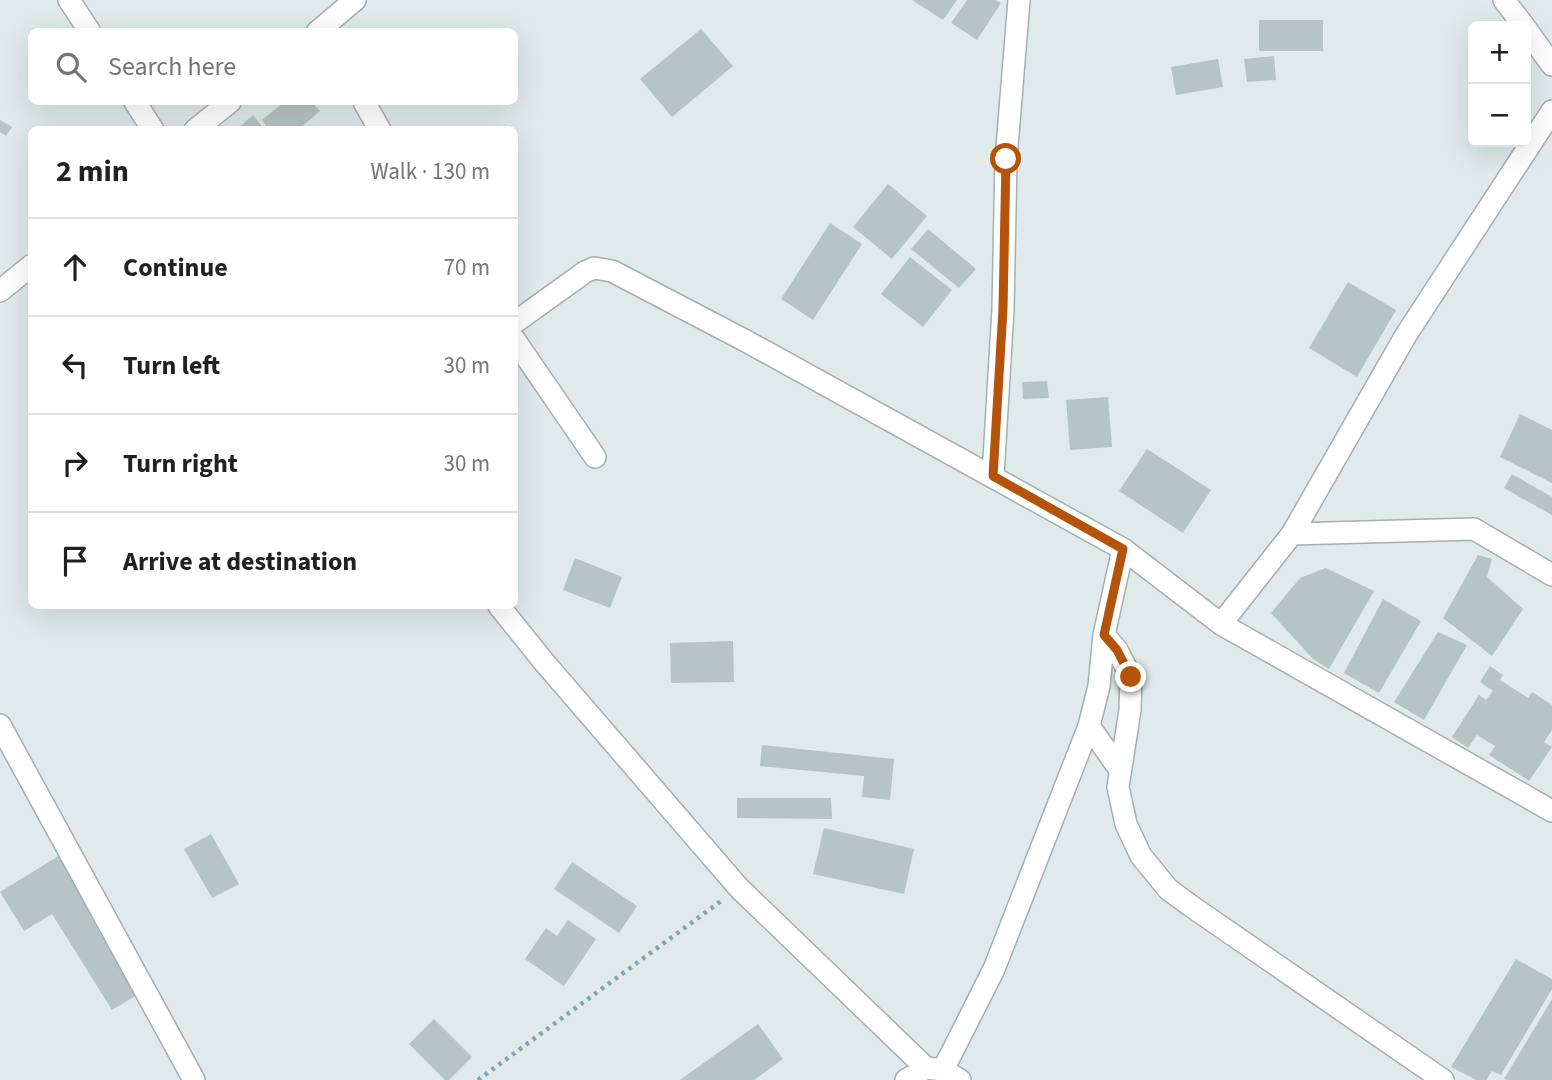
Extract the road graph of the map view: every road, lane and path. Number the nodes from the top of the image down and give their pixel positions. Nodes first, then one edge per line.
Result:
1 (69, 0) edge
2 (355, 0) edge
3 (1019, 0) edge
4 (1504, 0) edge
5 (1520, 21) edge
6 (87, 28) edge
7 (323, 28) edge
8 (1531, 36) edge
9 (1552, 65) edge
10 (137, 105) edge
11 (226, 105) edge
12 (365, 105) edge
13 (1552, 111) edge
14 (150, 126) edge
15 (200, 126) edge
16 (378, 126) edge
17 (28, 268) edge
18 (0, 291) edge
19 (518, 320) edge
20 (518, 345) edge
21 (595, 457) dead end
22 (993, 476) junction
23 (1292, 534) junction
24 (1123, 549) junction
25 (1552, 575) edge
26 (501, 609) edge
27 (1221, 624) junction
28 (1104, 635) junction
29 (0, 725) edge
30 (1089, 726) junction
31 (1120, 770) junction
32 (1552, 811) edge
33 (739, 888) junction
34 (943, 1073) edge
35 (194, 1080) edge
36 (478, 1080) edge
37 (906, 1080) edge
38 (1443, 1080) edge

1 - 6 street
2 - 7 street
3 - 22 street
4 - 5 street
8 - 9 street
10 - 14 street
11 - 15 street
12 - 16 street
13 - 23 street
17 - 18 street
19 - 22 street
20 - 21 street
22 - 24 street
23 - 25 street
23 - 27 street
24 - 27 street
24 - 28 street
26 - 33 street
27 - 32 street
28 - 30 street
28 - 31 street
29 - 35 street
30 - 31 street
30 - 34 street
31 - 38 street
33 - 34 street
33 - 36 path
34 - 37 street

